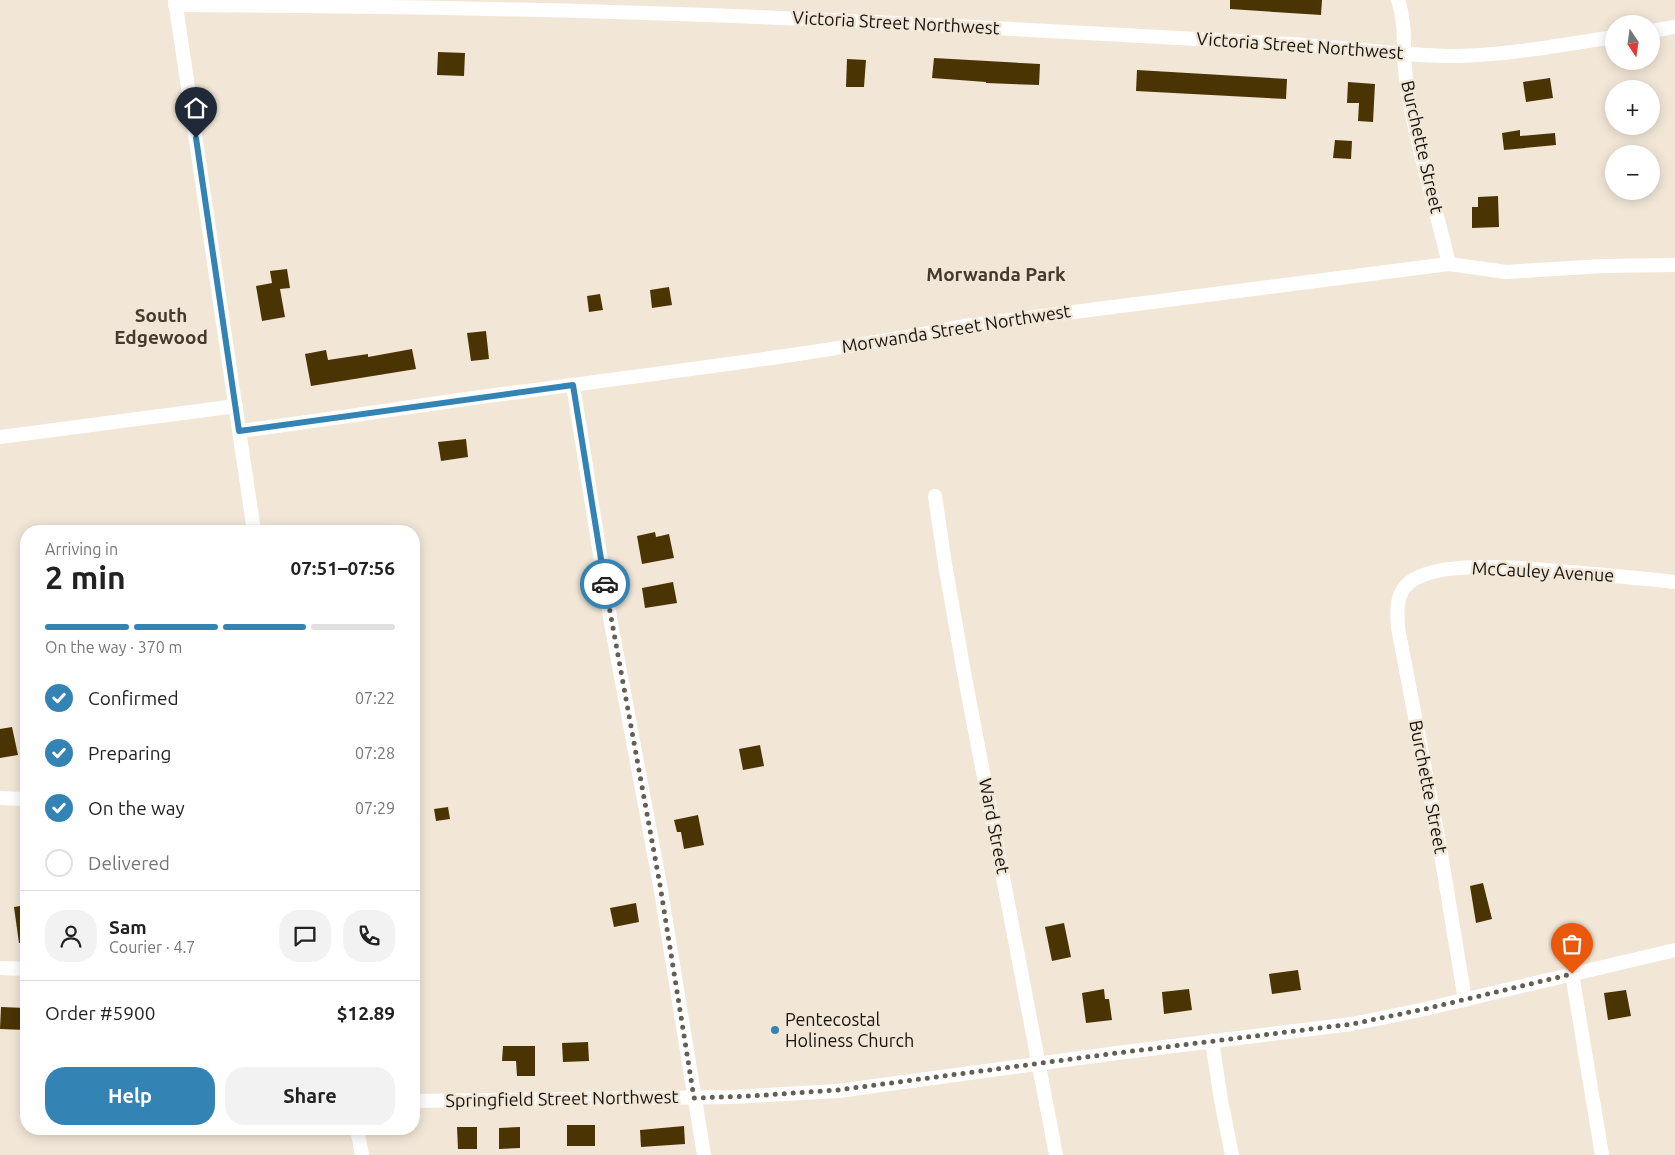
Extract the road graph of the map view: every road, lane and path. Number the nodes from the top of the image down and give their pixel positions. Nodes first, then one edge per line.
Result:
1 (1398, 0) edge
2 (175, 2) edge
3 (1675, 27) edge
4 (1660, 30) edge
5 (1605, 38) edge
6 (1404, 54) junction
7 (1449, 264) junction
8 (1675, 264) edge
9 (573, 385) junction
10 (236, 406) junction
11 (239, 431) junction
12 (0, 437) edge
13 (935, 496) dead end
14 (253, 525) edge
15 (1413, 580) joint
16 (1675, 582) edge
17 (0, 798) edge
18 (20, 800) edge
19 (1675, 950) edge
20 (0, 968) edge
21 (20, 969) edge
22 (1572, 974) junction
23 (1465, 1000) junction
24 (1212, 1041) junction
25 (1038, 1064) junction
26 (694, 1098) junction
27 (420, 1101) edge
28 (358, 1135) edge
29 (362, 1155) edge
30 (704, 1155) edge
31 (1056, 1155) edge
32 (1232, 1155) edge
33 (1602, 1155) edge

1 - 6 street, Burchette Street
2 - 6 street, Victoria Street Northwest
2 - 10 street
3 - 4 street
5 - 6 street, Victoria Street Northwest
6 - 7 street, Burchette Street
7 - 8 street, Morwanda Street Northwest
7 - 9 street, Morwanda Street Northwest
9 - 11 street, Morwanda Street Northwest
9 - 26 street
10 - 11 street
10 - 12 street
11 - 14 street
13 - 25 street, Ward Street
15 - 16 street, McCauley Avenue
15 - 23 street, Burchette Street
17 - 18 street
19 - 22 street, Springfield Street Northwest
20 - 21 street
22 - 23 street, Springfield Street Northwest
22 - 33 street
23 - 24 street, Springfield Street Northwest
24 - 25 street, Springfield Street Northwest
24 - 32 street
25 - 26 street, Springfield Street Northwest
25 - 31 street, Ward Street
26 - 27 street, Springfield Street Northwest
26 - 30 street
28 - 29 street

